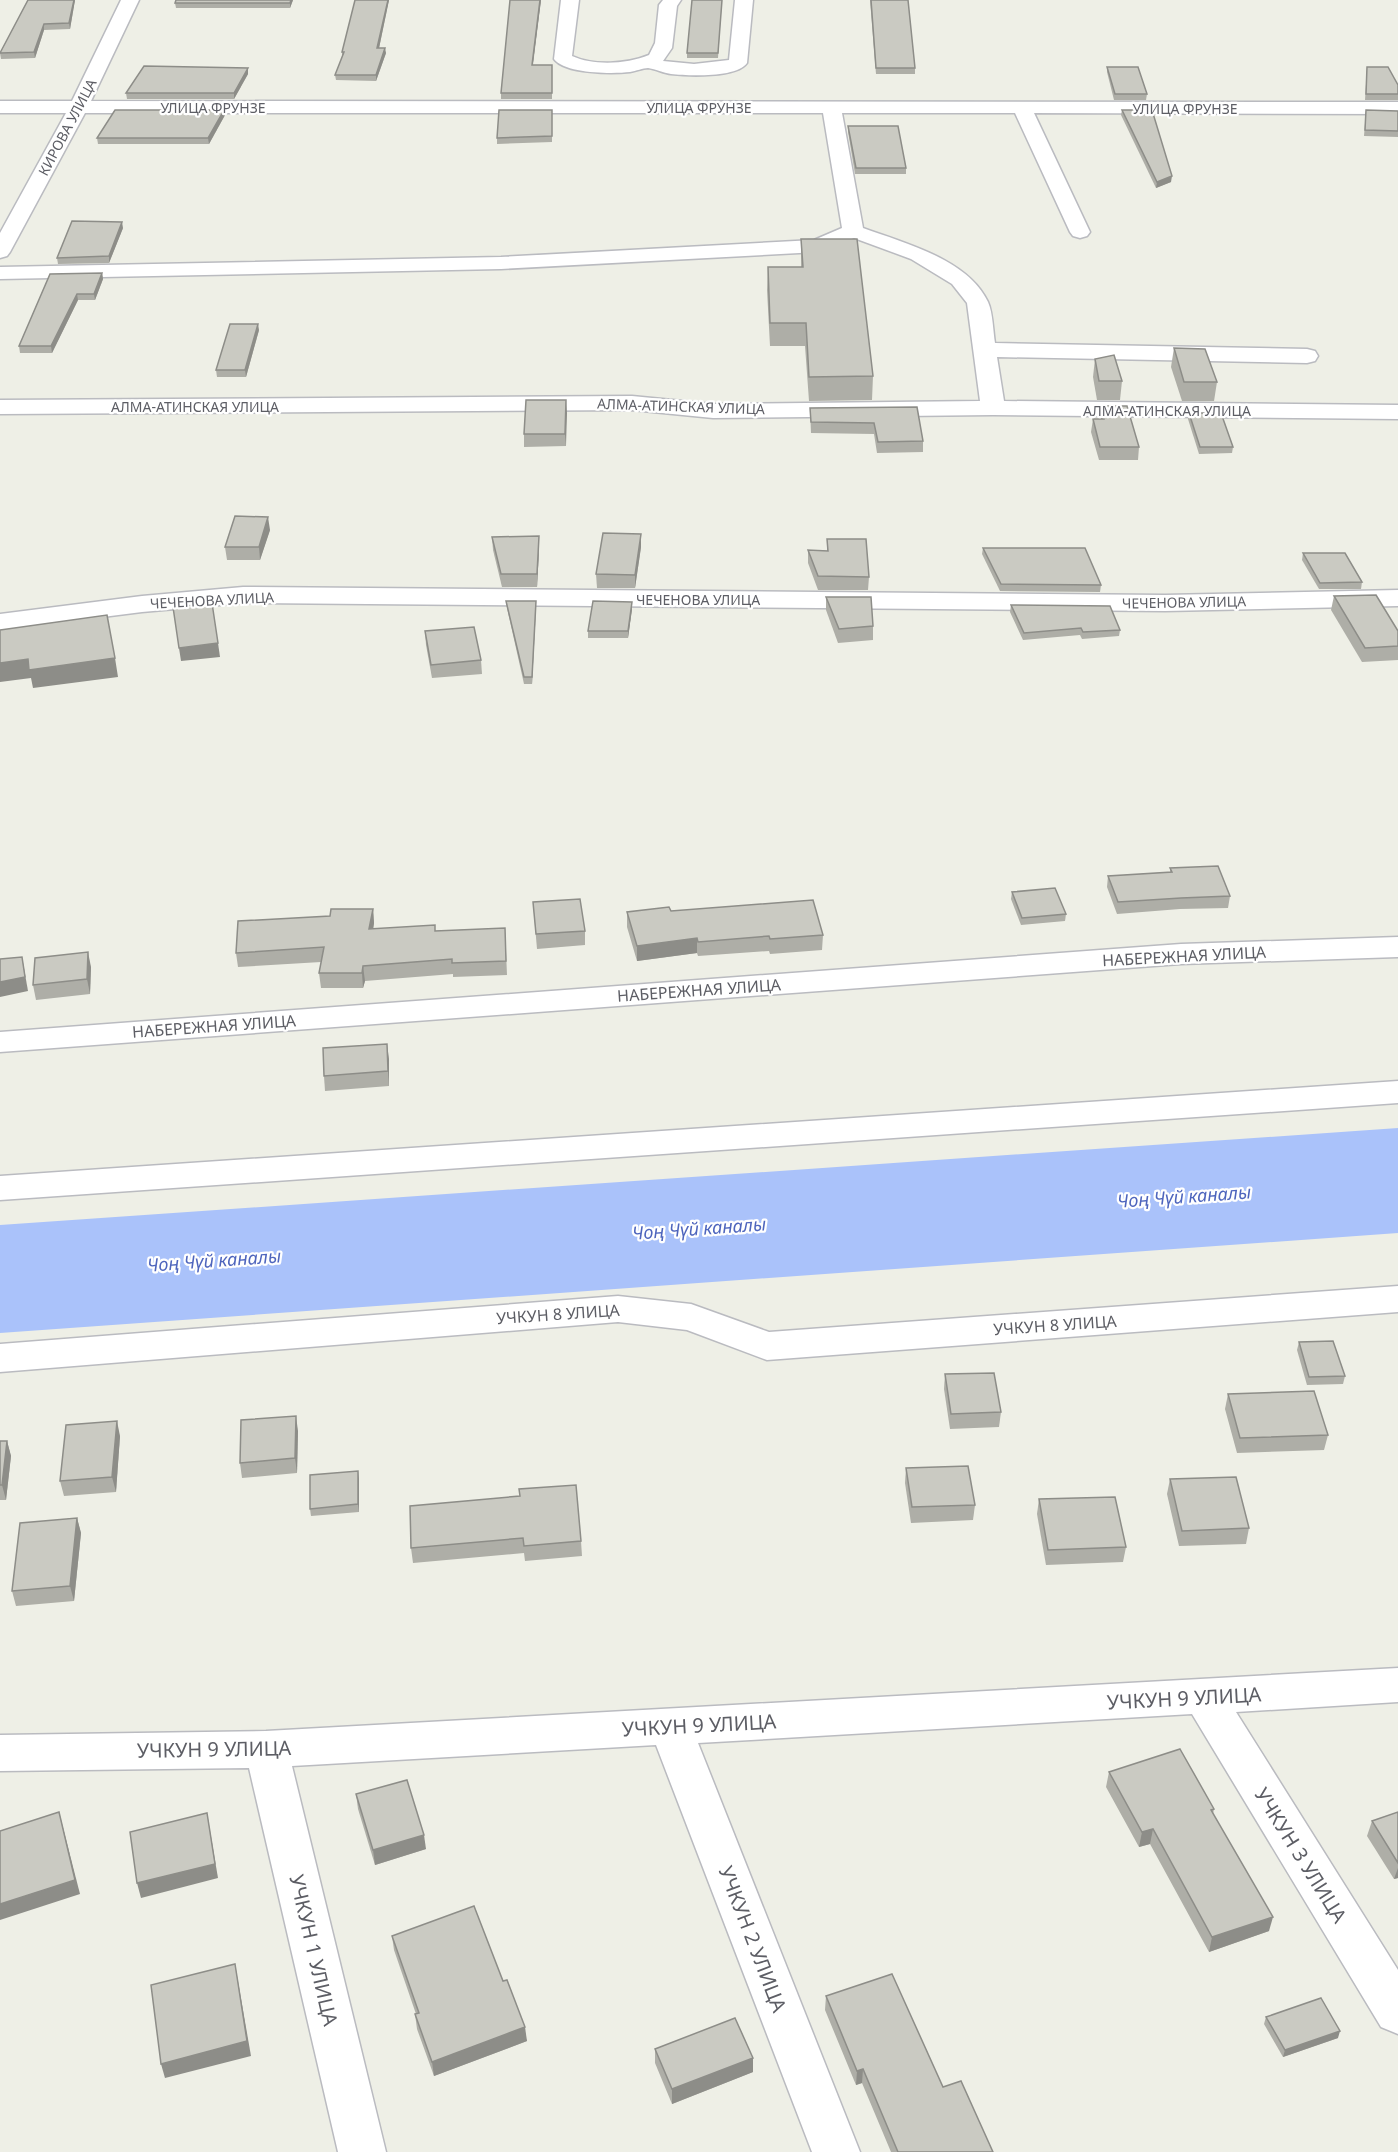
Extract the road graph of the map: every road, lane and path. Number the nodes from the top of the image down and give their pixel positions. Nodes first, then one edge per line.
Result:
1 (130, 0) edge
2 (570, 0) edge
3 (672, 0) edge
4 (744, 0) edge
5 (651, 63) junction
6 (0, 107) edge
7 (79, 107) junction
8 (832, 108) junction
9 (1022, 108) junction
10 (1398, 108) edge
11 (853, 231) junction
12 (1080, 232) dead end
13 (0, 252) edge
14 (0, 273) edge
15 (985, 350) junction
16 (1307, 356) dead end
17 (0, 408) edge
18 (993, 408) junction
19 (1398, 412) edge
20 (1398, 598) edge
21 (0, 622) edge
22 (1398, 947) edge
23 (0, 1042) edge
24 (1398, 1092) edge
25 (0, 1188) edge
26 (1398, 1299) edge
27 (0, 1358) edge
28 (1398, 1685) edge
29 (1204, 1697) junction
30 (670, 1726) junction
31 (266, 1749) junction
32 (0, 1753) edge
33 (1398, 2012) edge
34 (362, 2152) edge
35 (836, 2152) edge

1 - 7 street, КИРОВА УЛИЦА
2 - 5 street
3 - 5 street
4 - 5 street
6 - 7 street, УЛИЦА ФРУНЗЕ
7 - 8 street, УЛИЦА ФРУНЗЕ
7 - 13 street, КИРОВА УЛИЦА
8 - 9 street, УЛИЦА ФРУНЗЕ
8 - 11 street
9 - 10 street, УЛИЦА ФРУНЗЕ
9 - 12 street
11 - 14 street
11 - 15 street
15 - 16 street
15 - 18 street
17 - 18 street, АЛМА-АТИНСКАЯ УЛИЦА
18 - 19 street, АЛМА-АТИНСКАЯ УЛИЦА
20 - 21 street, ЧЕЧЕНОВА УЛИЦА
22 - 23 street, НАБЕРЕЖНАЯ УЛИЦА
24 - 25 street
26 - 27 street, УЧКУН 8 УЛИЦА
28 - 29 street, УЧКУН 9 УЛИЦА
29 - 30 street, УЧКУН 9 УЛИЦА
29 - 33 street, УЧКУН 3 УЛИЦА
30 - 31 street, УЧКУН 9 УЛИЦА
30 - 35 street, УЧКУН 2 УЛИЦА
31 - 32 street, УЧКУН 9 УЛИЦА
31 - 34 street, УЧКУН 1 УЛИЦА

